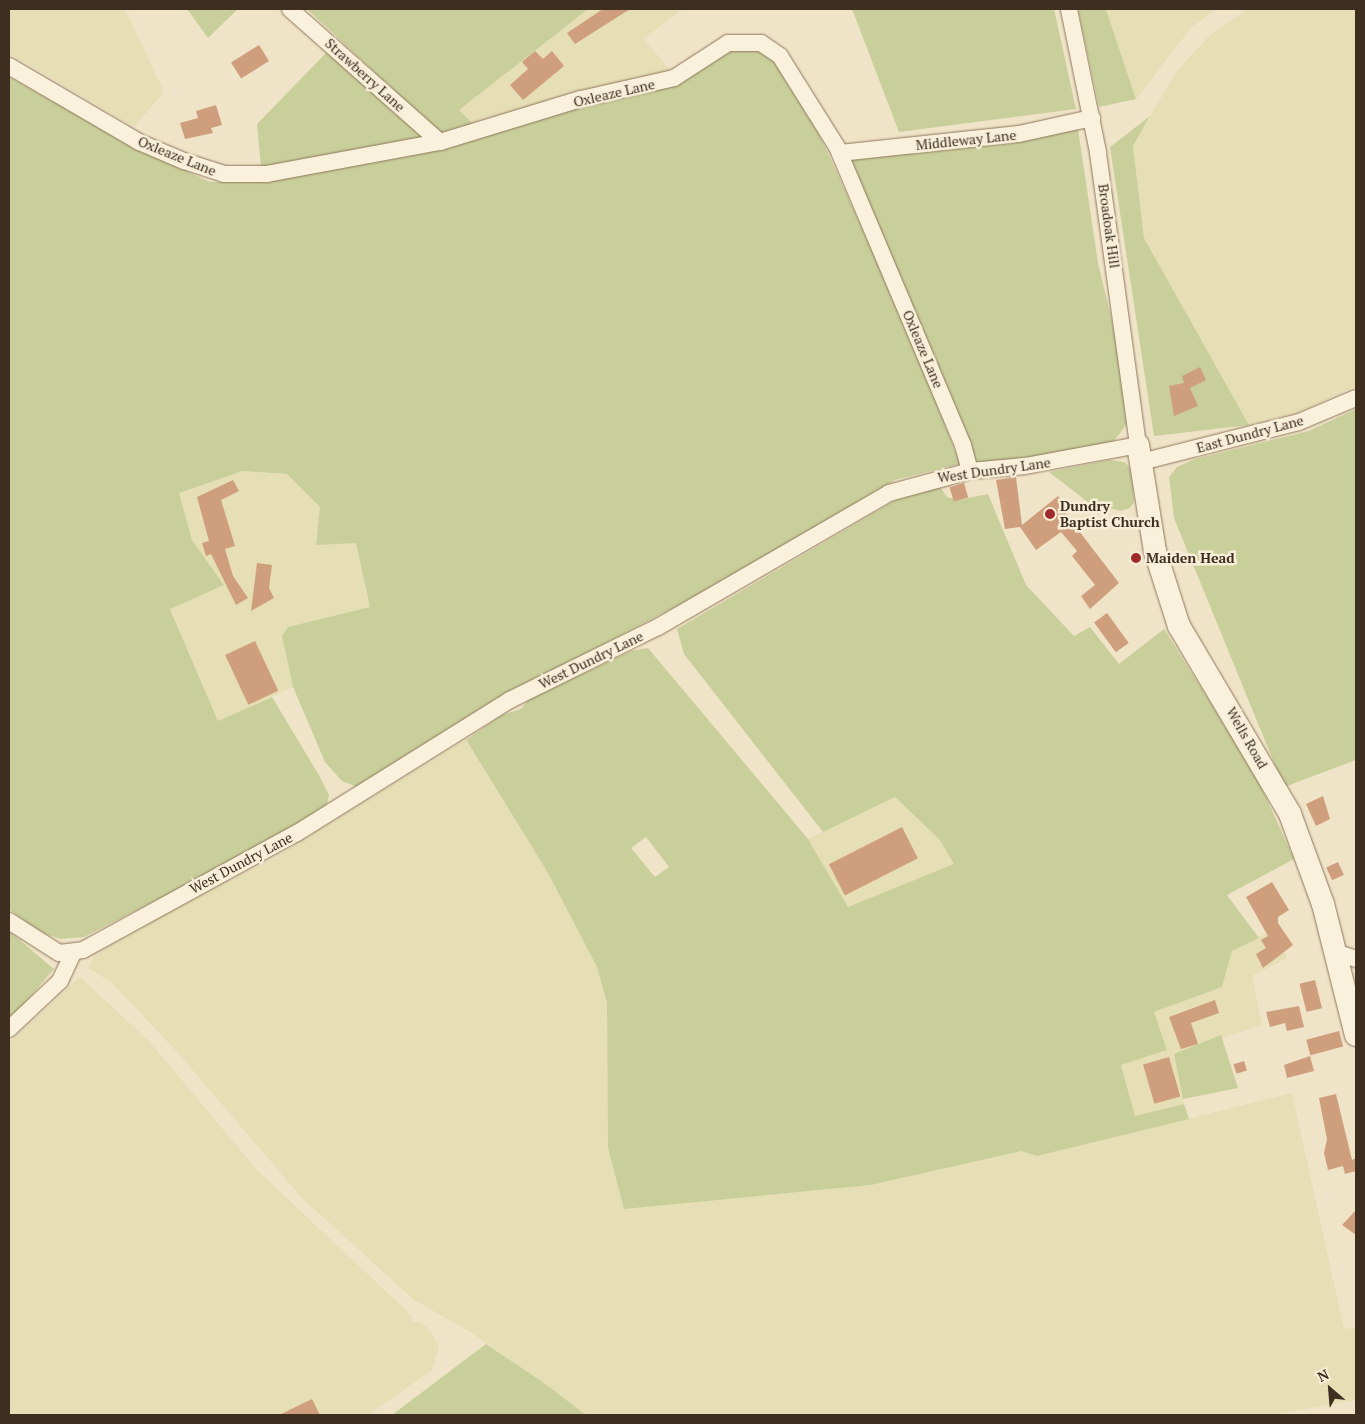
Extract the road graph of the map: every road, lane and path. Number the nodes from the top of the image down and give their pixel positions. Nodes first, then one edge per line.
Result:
1 (290, 9) edge
2 (1069, 9) edge
3 (9, 66) edge
4 (1092, 118) junction
5 (440, 142) junction
6 (840, 153) junction
7 (1356, 398) edge
8 (1140, 453) junction
9 (970, 471) junction
10 (9, 921) edge
11 (73, 953) junction
12 (1347, 956) edge
13 (9, 1028) edge
14 (1356, 1035) edge

1 - 5 street, Strawberry Lane
2 - 4 street, Broadoak Hill
3 - 5 street, Oxleaze Lane
4 - 6 street, Middleway Lane
4 - 8 street, Broadoak Hill
5 - 6 street, Oxleaze Lane
6 - 9 street, Oxleaze Lane
7 - 8 street, East Dundry Lane
8 - 9 street, West Dundry Lane
8 - 12 street, Wells Road
9 - 11 street, West Dundry Lane
10 - 11 street
11 - 13 street
12 - 14 street, Wells Road

